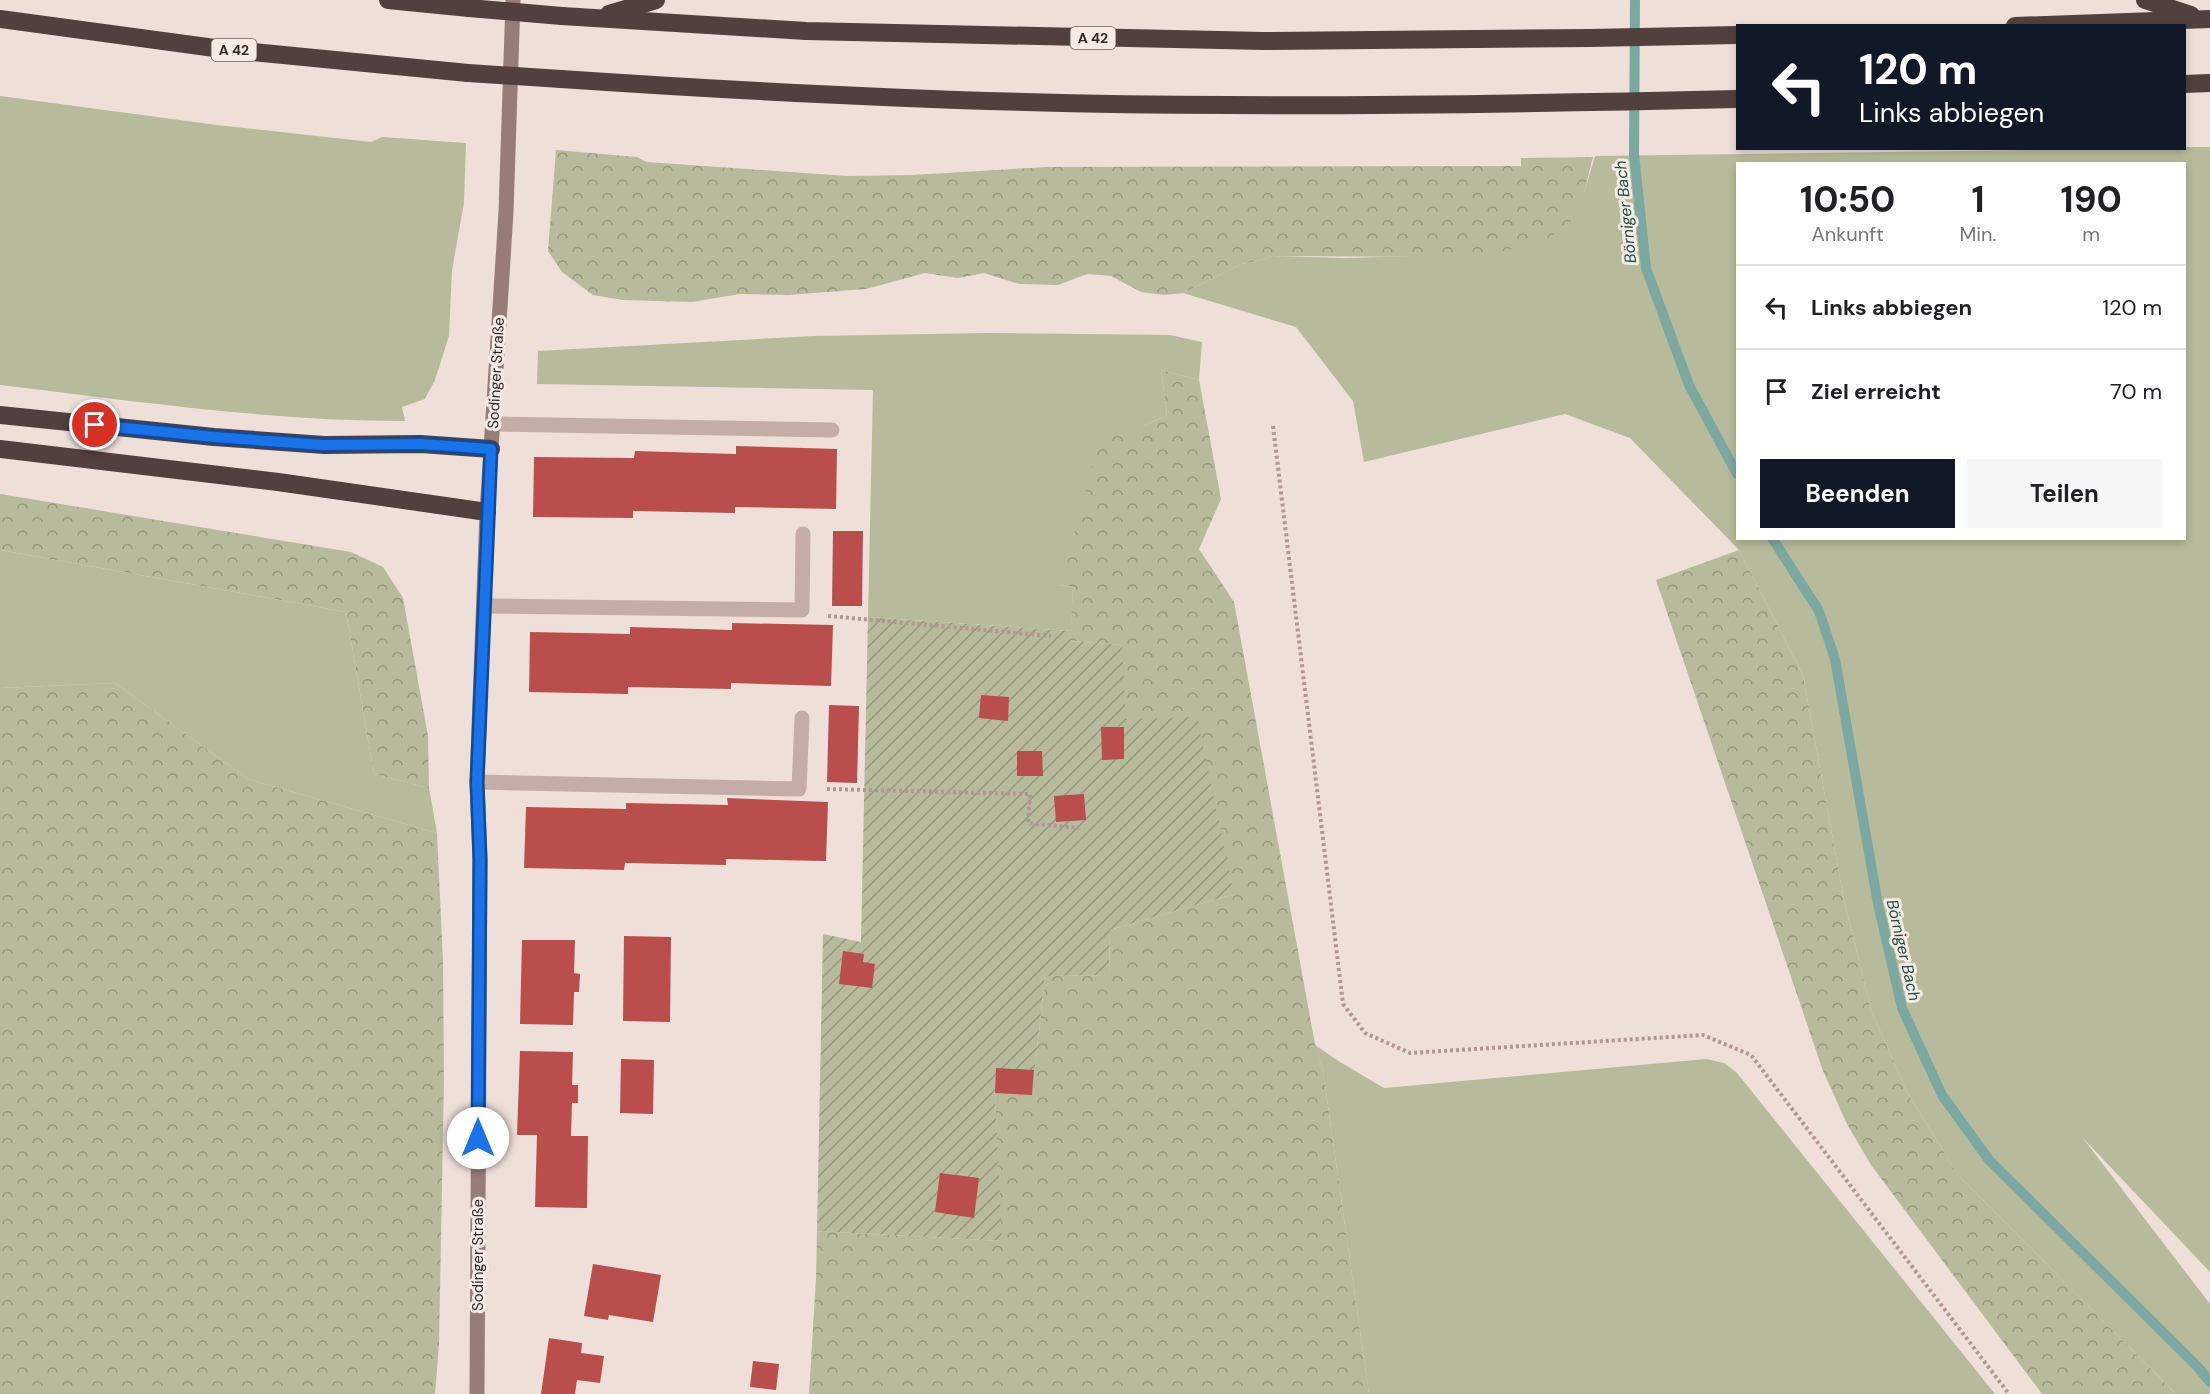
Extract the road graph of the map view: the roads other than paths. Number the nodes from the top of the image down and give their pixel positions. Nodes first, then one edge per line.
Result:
1 (388, 0) edge
2 (513, 0) edge
3 (656, 0) edge
4 (2145, 0) edge
5 (596, 18) junction
6 (0, 19) edge
7 (2207, 19) edge
8 (2070, 24) edge
9 (1736, 35) edge
10 (2210, 83) edge
11 (2186, 84) edge
12 (1736, 99) edge
13 (0, 415) edge
14 (493, 424) junction
15 (832, 430) dead end
16 (0, 449) edge
17 (491, 449) junction
18 (487, 512) junction
19 (803, 534) dead end
20 (484, 606) junction
21 (802, 718) dead end
22 (477, 782) junction
23 (477, 1394) edge

1 - 5 highway, A 42, bridge
2 - 14 main road, Sodinger Straße
3 - 5 highway
4 - 7 highway
5 - 9 highway, A 42
6 - 12 highway, A 42, bridge
7 - 8 highway
10 - 11 highway
13 - 17 highway
14 - 15 lane
14 - 17 main road, Sodinger Straße
16 - 18 highway
17 - 18 main road, Sodinger Straße
18 - 20 main road, Sodinger Straße
19 - 20 lane
20 - 22 main road, Sodinger Straße
21 - 22 lane
22 - 23 main road, Sodinger Straße

